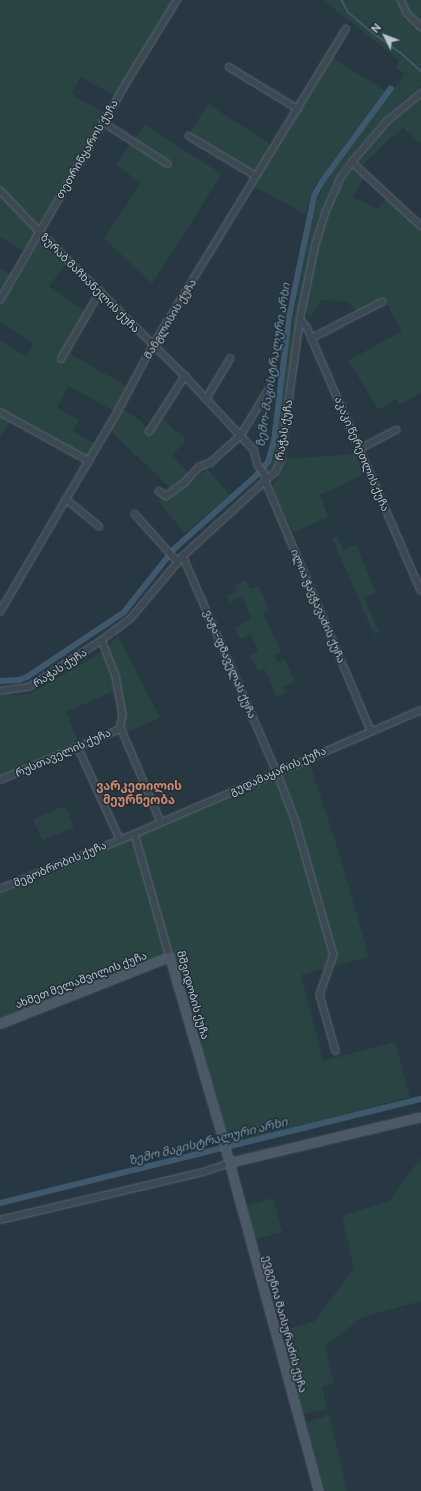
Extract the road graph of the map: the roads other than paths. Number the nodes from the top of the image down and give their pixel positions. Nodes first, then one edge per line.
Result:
1 (178, 0) edge
2 (400, 0) edge
3 (421, 27) edge
4 (346, 29) dead end
5 (229, 67) dead end
6 (421, 93) edge
7 (298, 109) junction
8 (103, 122) junction
9 (189, 136) dead end
10 (352, 162) junction
11 (168, 164) dead end
12 (256, 176) junction
13 (0, 190) edge
14 (421, 226) edge
15 (39, 231) junction
16 (100, 292) junction
17 (0, 300) edge
18 (382, 302) dead end
19 (300, 319) junction
20 (312, 338) junction
21 (153, 345) junction
22 (61, 359) dead end
23 (230, 359) dead end
24 (185, 376) junction
25 (270, 387) dead end
26 (206, 399) junction
27 (0, 412) edge
28 (396, 430) dead end
29 (149, 432) dead end
30 (241, 435) junction
31 (360, 449) junction
32 (89, 461) junction
33 (258, 465) joint
34 (266, 479) junction
35 (159, 491) dead end
36 (66, 499) junction
37 (135, 514) dead end
38 (99, 526) dead end
39 (183, 556) junction
40 (178, 562) junction
41 (421, 590) edge
42 (0, 612) edge
43 (102, 640) junction
44 (0, 691) edge
45 (421, 710) edge
46 (120, 729) junction
47 (371, 730) junction
48 (78, 747) junction
49 (277, 772) junction
50 (0, 780) edge
51 (161, 822) junction
52 (135, 834) junction
53 (120, 839) junction
54 (0, 890) edge
55 (170, 957) junction
56 (0, 1024) edge
57 (336, 1051) dead end
58 (421, 1117) edge
59 (229, 1160) junction
60 (0, 1220) edge
61 (319, 1491) edge

1 - 8 street, თეთრიწყაროს ქუჩა
2 - 3 street
4 - 7 street, მანგლისის ქუჩა
5 - 7 street
6 - 10 street, რაჭას ქუჩა
7 - 12 street, მანგლისის ქუჩა
8 - 11 street
8 - 15 street, თეთრიწყაროს ქუჩა
9 - 12 street
10 - 14 street
10 - 19 street, რაჭას ქუჩა
12 - 21 street, მანგლისის ქუჩა
13 - 15 street, ზურაბ მაჩხანელის ქუჩა
15 - 16 street, ზურაბ მაჩხანელის ქუჩა
15 - 17 street, თეთრიწყაროს ქუჩა
16 - 21 street, ზურაბ მაჩხანელის ქუჩა
16 - 22 street
18 - 20 street
19 - 20 street, აკაკი წერეთლის ქუჩა
19 - 34 street, რაჭას ქუჩა
20 - 31 street, აკაკი წერეთლის ქუჩა
21 - 24 street, ზურაბ მაჩხანელის ქუჩა
21 - 32 street, მანგლისის ქუჩა
23 - 26 street
24 - 26 street, ზურაბ მაჩხანელის ქუჩა
24 - 29 street
25 - 30 street
26 - 30 street, ზურაბ მაჩხანელის ქუჩა
27 - 32 street
28 - 31 street
30 - 33 street, ზურაბ მაჩხანელის ქუჩა
30 - 35 street
31 - 41 street, აკაკი წერეთლის ქუჩა
32 - 36 street, მანგლისის ქუჩა
33 - 34 street, ილია ჭავჭავაძის ქუჩა
34 - 39 street, რაჭას ქუჩა
34 - 47 street, ილია ჭავჭავაძის ქუჩა
36 - 38 street
36 - 42 street, მანგლისის ქუჩა
37 - 40 street
39 - 40 street, რაჭას ქუჩა
39 - 49 street, ვაჟა-ფშაველას ქუჩა
40 - 43 street, რაჭას ქუჩა
43 - 44 street, რაჭას ქუჩა
43 - 46 street
45 - 47 street, გუდამაყარის ქუჩა
46 - 48 street, რუსთაველის ქუჩა
46 - 51 street, რუსთაველის ქუჩა
47 - 49 street, გუდამაყარის ქუჩა
48 - 50 street, რუსთაველის ქუჩა
48 - 53 street
49 - 51 street, გუდამაყარის ქუჩა
49 - 57 street, ვაჟა-ფშაველას ქუჩა
51 - 52 street, გუდამაყარის ქუჩა
52 - 53 street, მეგობრობის ქუჩა
52 - 55 street, მშვიდობის ქუჩა
53 - 54 street, მეგობრობის ქუჩა
55 - 56 street, ახმეთ მელაშვილის ქუჩა
55 - 59 street, მშვიდობის ქუჩა
58 - 59 street
59 - 60 street
59 - 61 street, ევგენია მაისურაძის ქუჩა

